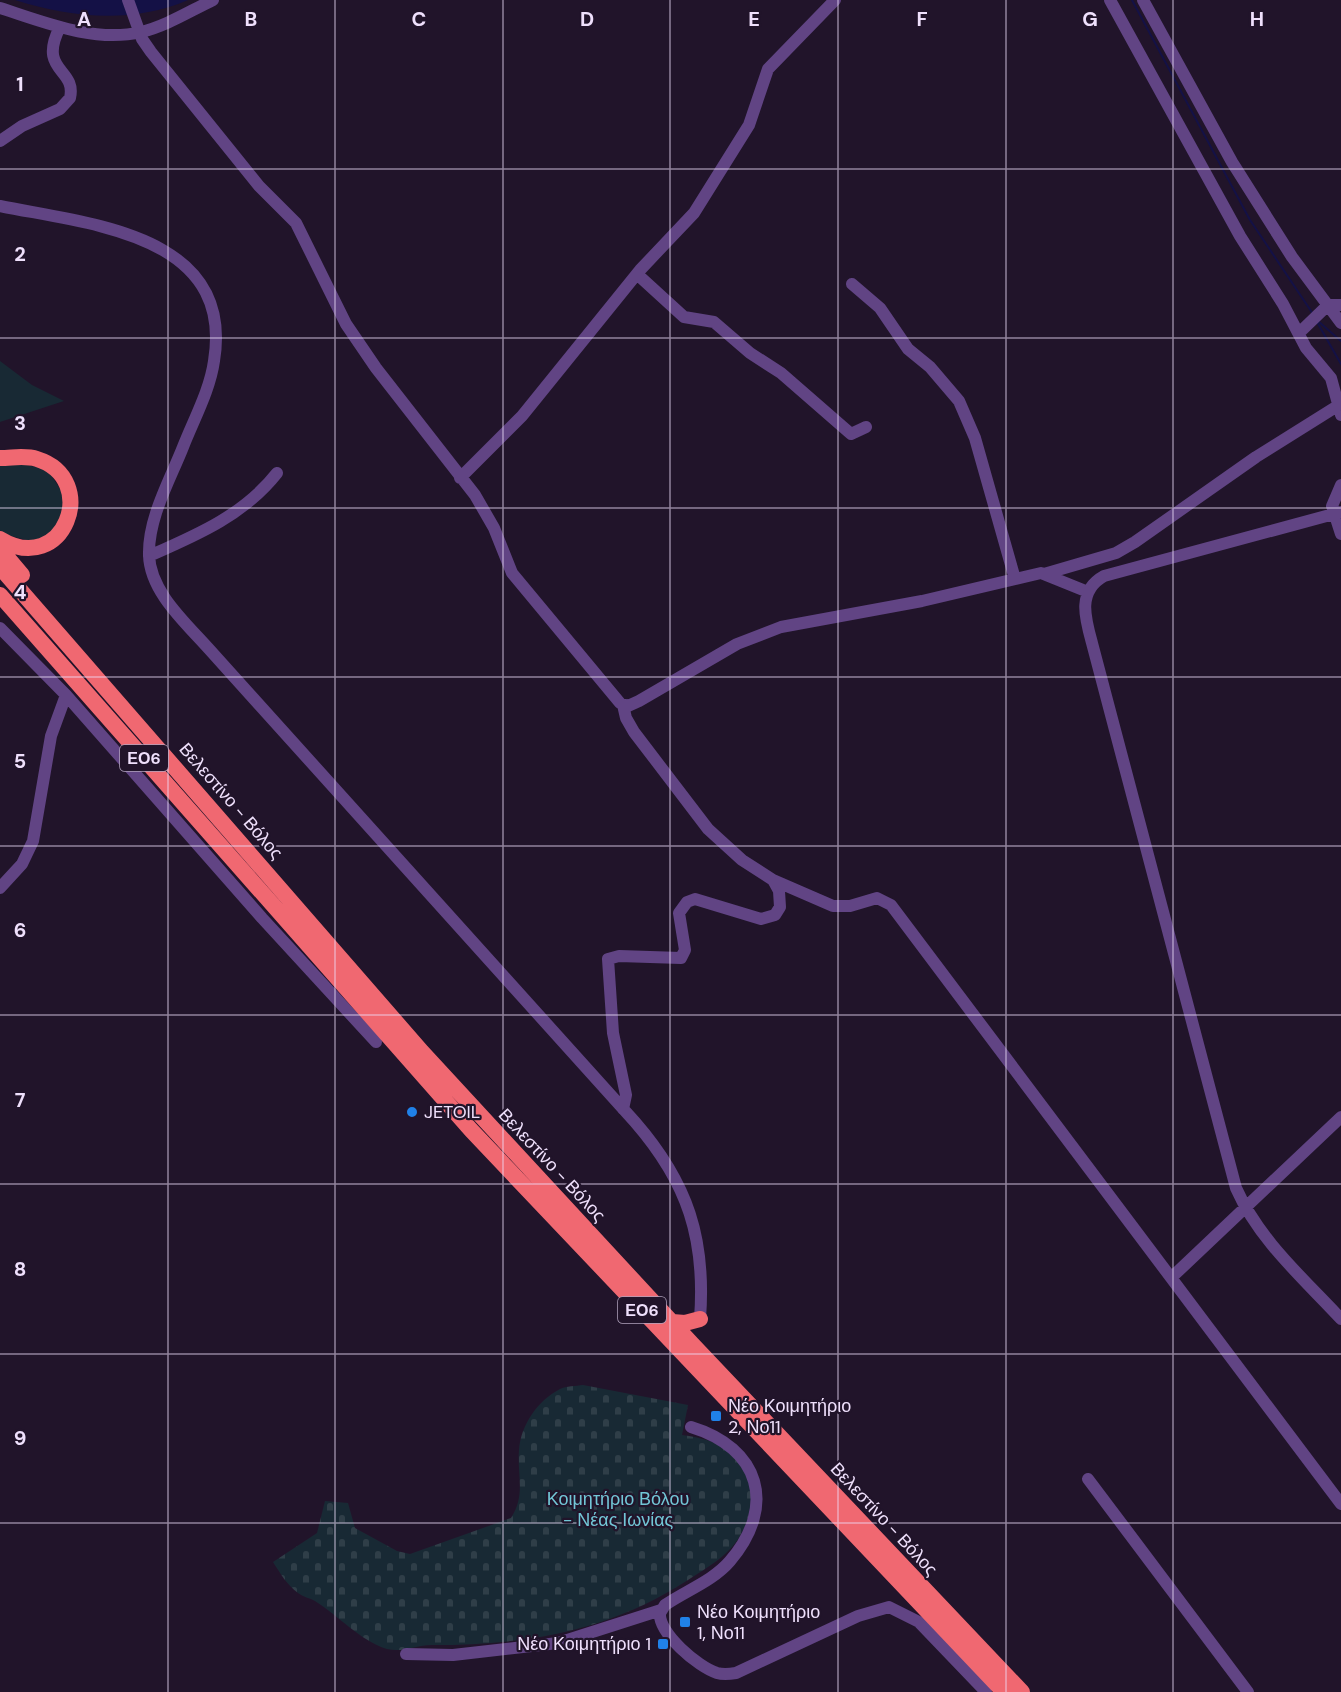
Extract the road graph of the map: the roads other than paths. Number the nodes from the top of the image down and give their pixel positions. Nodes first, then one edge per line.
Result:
1 (128, 0) edge
2 (213, 0) edge
3 (835, 0) edge
4 (1110, 0) edge
5 (1143, 0) edge
6 (0, 8) edge
7 (60, 27) junction
8 (138, 29) junction
9 (0, 141) edge
10 (0, 206) edge
11 (638, 275) junction
12 (852, 284) dead end
13 (1328, 305) junction
14 (1341, 305) edge
15 (1341, 323) edge
16 (1299, 333) junction
17 (1340, 410) edge
18 (866, 427) dead end
19 (0, 458) edge
20 (277, 473) dead end
21 (460, 478) junction
22 (1341, 485) edge
23 (1338, 513) edge
24 (1341, 534) edge
25 (0, 539) edge
26 (0, 549) edge
27 (149, 555) junction
28 (0, 567) edge
29 (1044, 574) junction
30 (1015, 579) junction
31 (1088, 592) junction
32 (0, 595) edge
33 (0, 612) edge
34 (0, 628) edge
35 (81, 686) junction
36 (66, 695) junction
37 (623, 705) junction
38 (773, 880) junction
39 (0, 888) edge
40 (283, 890) junction
41 (335, 988) junction
42 (376, 1042) dead end
43 (623, 1109) junction
44 (1341, 1117) edge
45 (1245, 1208) junction
46 (1172, 1277) junction
47 (1341, 1319) edge
48 (700, 1320) junction
49 (672, 1322) junction
50 (692, 1344) junction
51 (691, 1426) dead end
52 (1088, 1479) dead end
53 (1341, 1504) edge
54 (661, 1610) junction
55 (406, 1654) dead end
56 (986, 1692) edge
57 (1004, 1692) edge
58 (1022, 1692) edge
59 (1248, 1692) edge

1 - 8 street
2 - 8 street
3 - 11 street
4 - 16 street
5 - 13 street
6 - 7 street
7 - 8 street
7 - 9 street
8 - 21 street
10 - 27 street
11 - 18 street
11 - 21 street
12 - 30 street
13 - 14 street
13 - 15 street
13 - 16 street
16 - 17 street
17 - 29 street
19 - 25 highway
20 - 27 street
21 - 37 street
22 - 23 street
23 - 24 street
23 - 31 street
26 - 40 highway
27 - 43 street
28 - 40 highway, Βελεστίνο - Βόλος / ΕΟ6
29 - 30 street
29 - 31 street
30 - 37 street
31 - 45 street
32 - 35 highway, Βελεστίνο - Βόλος / ΕΟ6
33 - 35 highway
34 - 36 street
35 - 41 highway, Βελεστίνο - Βόλος / ΕΟ6
36 - 39 street
36 - 41 street
37 - 38 street
38 - 43 street
38 - 46 street
40 - 49 highway, Βελεστίνο - Βόλος / ΕΟ6
41 - 42 street
41 - 57 highway, Βελεστίνο - Βόλος / ΕΟ6
43 - 48 street
44 - 45 street
45 - 46 street
45 - 47 street
46 - 53 street
48 - 49 highway
48 - 50 highway
49 - 50 highway, Βελεστίνο - Βόλος / ΕΟ6
50 - 58 highway, Βελεστίνο - Βόλος / ΕΟ6
51 - 54 street
52 - 59 street
54 - 55 street
54 - 56 street

